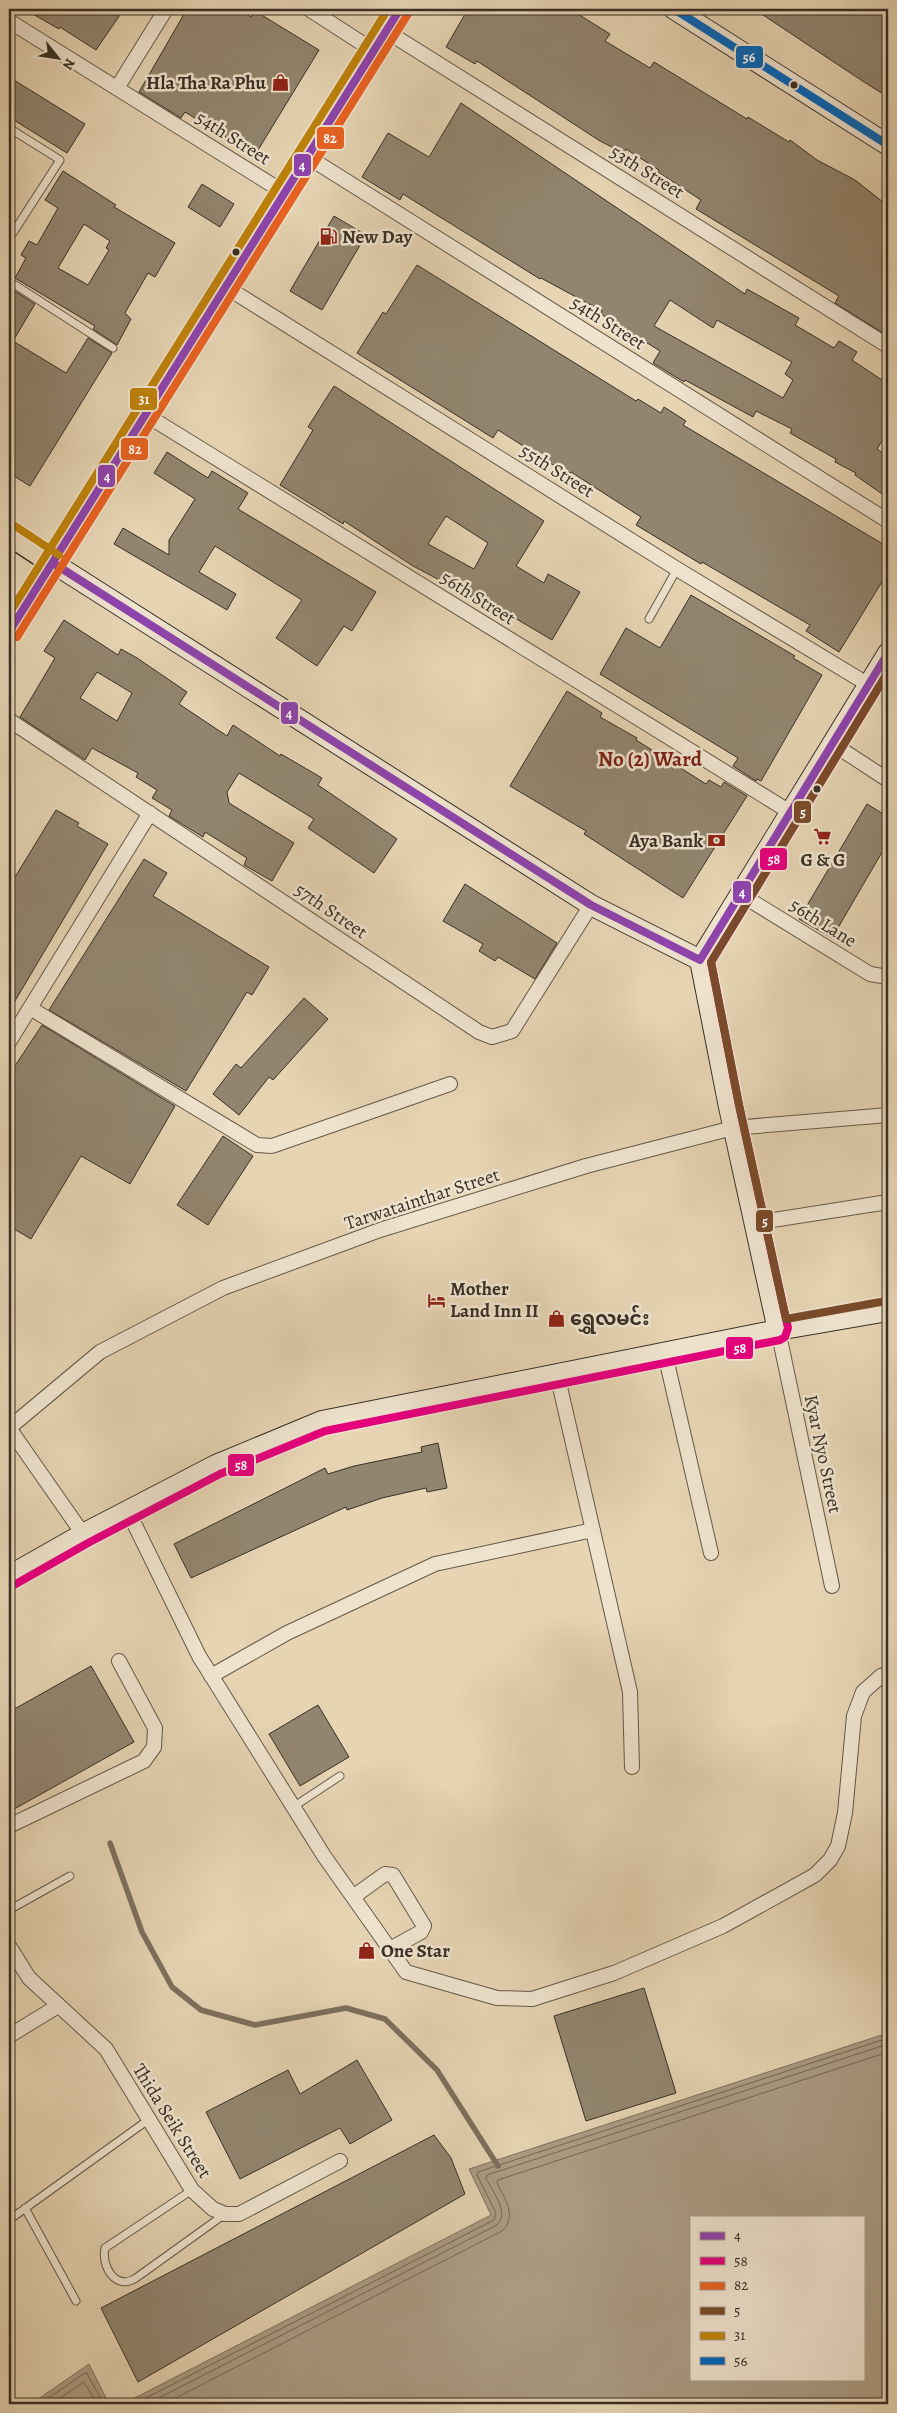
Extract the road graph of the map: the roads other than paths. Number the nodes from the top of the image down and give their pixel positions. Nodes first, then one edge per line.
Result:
1 (166, 9) edge
2 (310, 9) edge
3 (400, 9) edge
4 (674, 9) edge
5 (9, 21) edge
6 (386, 31) junction
7 (374, 51) junction
8 (117, 88) junction
9 (9, 128) edge
10 (888, 145) edge
11 (308, 157) junction
12 (285, 193) junction
13 (9, 239) edge
14 (9, 281) edge
15 (226, 287) junction
16 (888, 346) edge
17 (113, 348) dead end
18 (146, 415) junction
19 (888, 521) edge
20 (9, 534) edge
21 (53, 563) junction
22 (677, 569) junction
23 (649, 619) dead end
24 (9, 632) edge
25 (888, 653) edge
26 (869, 685) junction
27 (9, 720) edge
28 (833, 744) junction
29 (888, 780) edge
30 (790, 812) junction
31 (150, 813) junction
32 (740, 894) junction
33 (591, 905) junction
34 (700, 960) junction
35 (888, 977) edge
36 (30, 1008) junction
37 (9, 1042) edge
38 (450, 1084) dead end
39 (888, 1115) edge
40 (734, 1128) junction
41 (888, 1202) edge
42 (754, 1223) junction
43 (888, 1311) edge
44 (778, 1330) junction
45 (665, 1354) junction
46 (558, 1374) junction
47 (9, 1428) edge
48 (128, 1511) junction
49 (593, 1530) junction
50 (83, 1534) junction
51 (711, 1553) dead end
52 (9, 1576) edge
53 (832, 1586) dead end
54 (119, 1661) dead end
55 (888, 1674) edge
56 (211, 1676) junction
57 (632, 1767) dead end
58 (340, 1776) dead end
59 (293, 1806) junction
60 (9, 1826) edge
61 (70, 1876) dead end
62 (353, 1897) junction
63 (9, 1910) edge
64 (9, 1946) edge
65 (390, 1949) junction
66 (58, 2006) junction
67 (9, 2036) edge
68 (148, 2120) junction
69 (340, 2161) dead end
70 (192, 2190) junction
71 (25, 2208) junction
72 (225, 2214) junction
73 (9, 2220) edge
74 (76, 2301) dead end

1 - 8 street
2 - 7 street
3 - 6 main road
4 - 10 main road
5 - 8 street, 54th Street
6 - 7 main road
6 - 16 street, 53th Street
7 - 11 main road
8 - 12 street, 54th Street
9 - 13 lane
11 - 12 main road
11 - 19 street, 54th Street
12 - 15 main road
14 - 17 lane
15 - 18 main road
15 - 22 street, 55th Street
18 - 21 main road
18 - 30 street, 56th Street
20 - 21 main road
21 - 24 main road
21 - 33 main road
22 - 23 lane
22 - 26 street, 55th Street
25 - 26 main road
26 - 28 main road
27 - 31 street, 57th Street
28 - 29 street
28 - 30 main road
30 - 32 main road
31 - 33 street, 57th Street
31 - 36 street
32 - 34 main road
32 - 35 street, 56th Lane
33 - 34 main road
34 - 40 main road
36 - 37 street
36 - 38 street
39 - 40 street, Tarwatainthar Street
40 - 42 main road
40 - 47 street, Tarwatainthar Street
41 - 42 street
42 - 44 main road
43 - 44 main road
44 - 45 main road
44 - 53 street, Kyar Nyo Street
45 - 46 main road
45 - 51 street
46 - 48 main road
46 - 49 street
47 - 50 street
48 - 50 main road
48 - 56 street
49 - 56 street
49 - 57 street
50 - 52 main road
54 - 60 street
55 - 65 street
56 - 59 street
58 - 59 lane
59 - 62 street
61 - 63 lane
62 - 65 street
62 - 65 street
64 - 66 street, Thida Seik Street
66 - 67 street
66 - 68 street, Thida Seik Street
68 - 70 street, Thida Seik Street
68 - 71 lane
69 - 72 street
70 - 72 street, Thida Seik Street
70 - 72 lane
71 - 73 lane
71 - 74 lane

